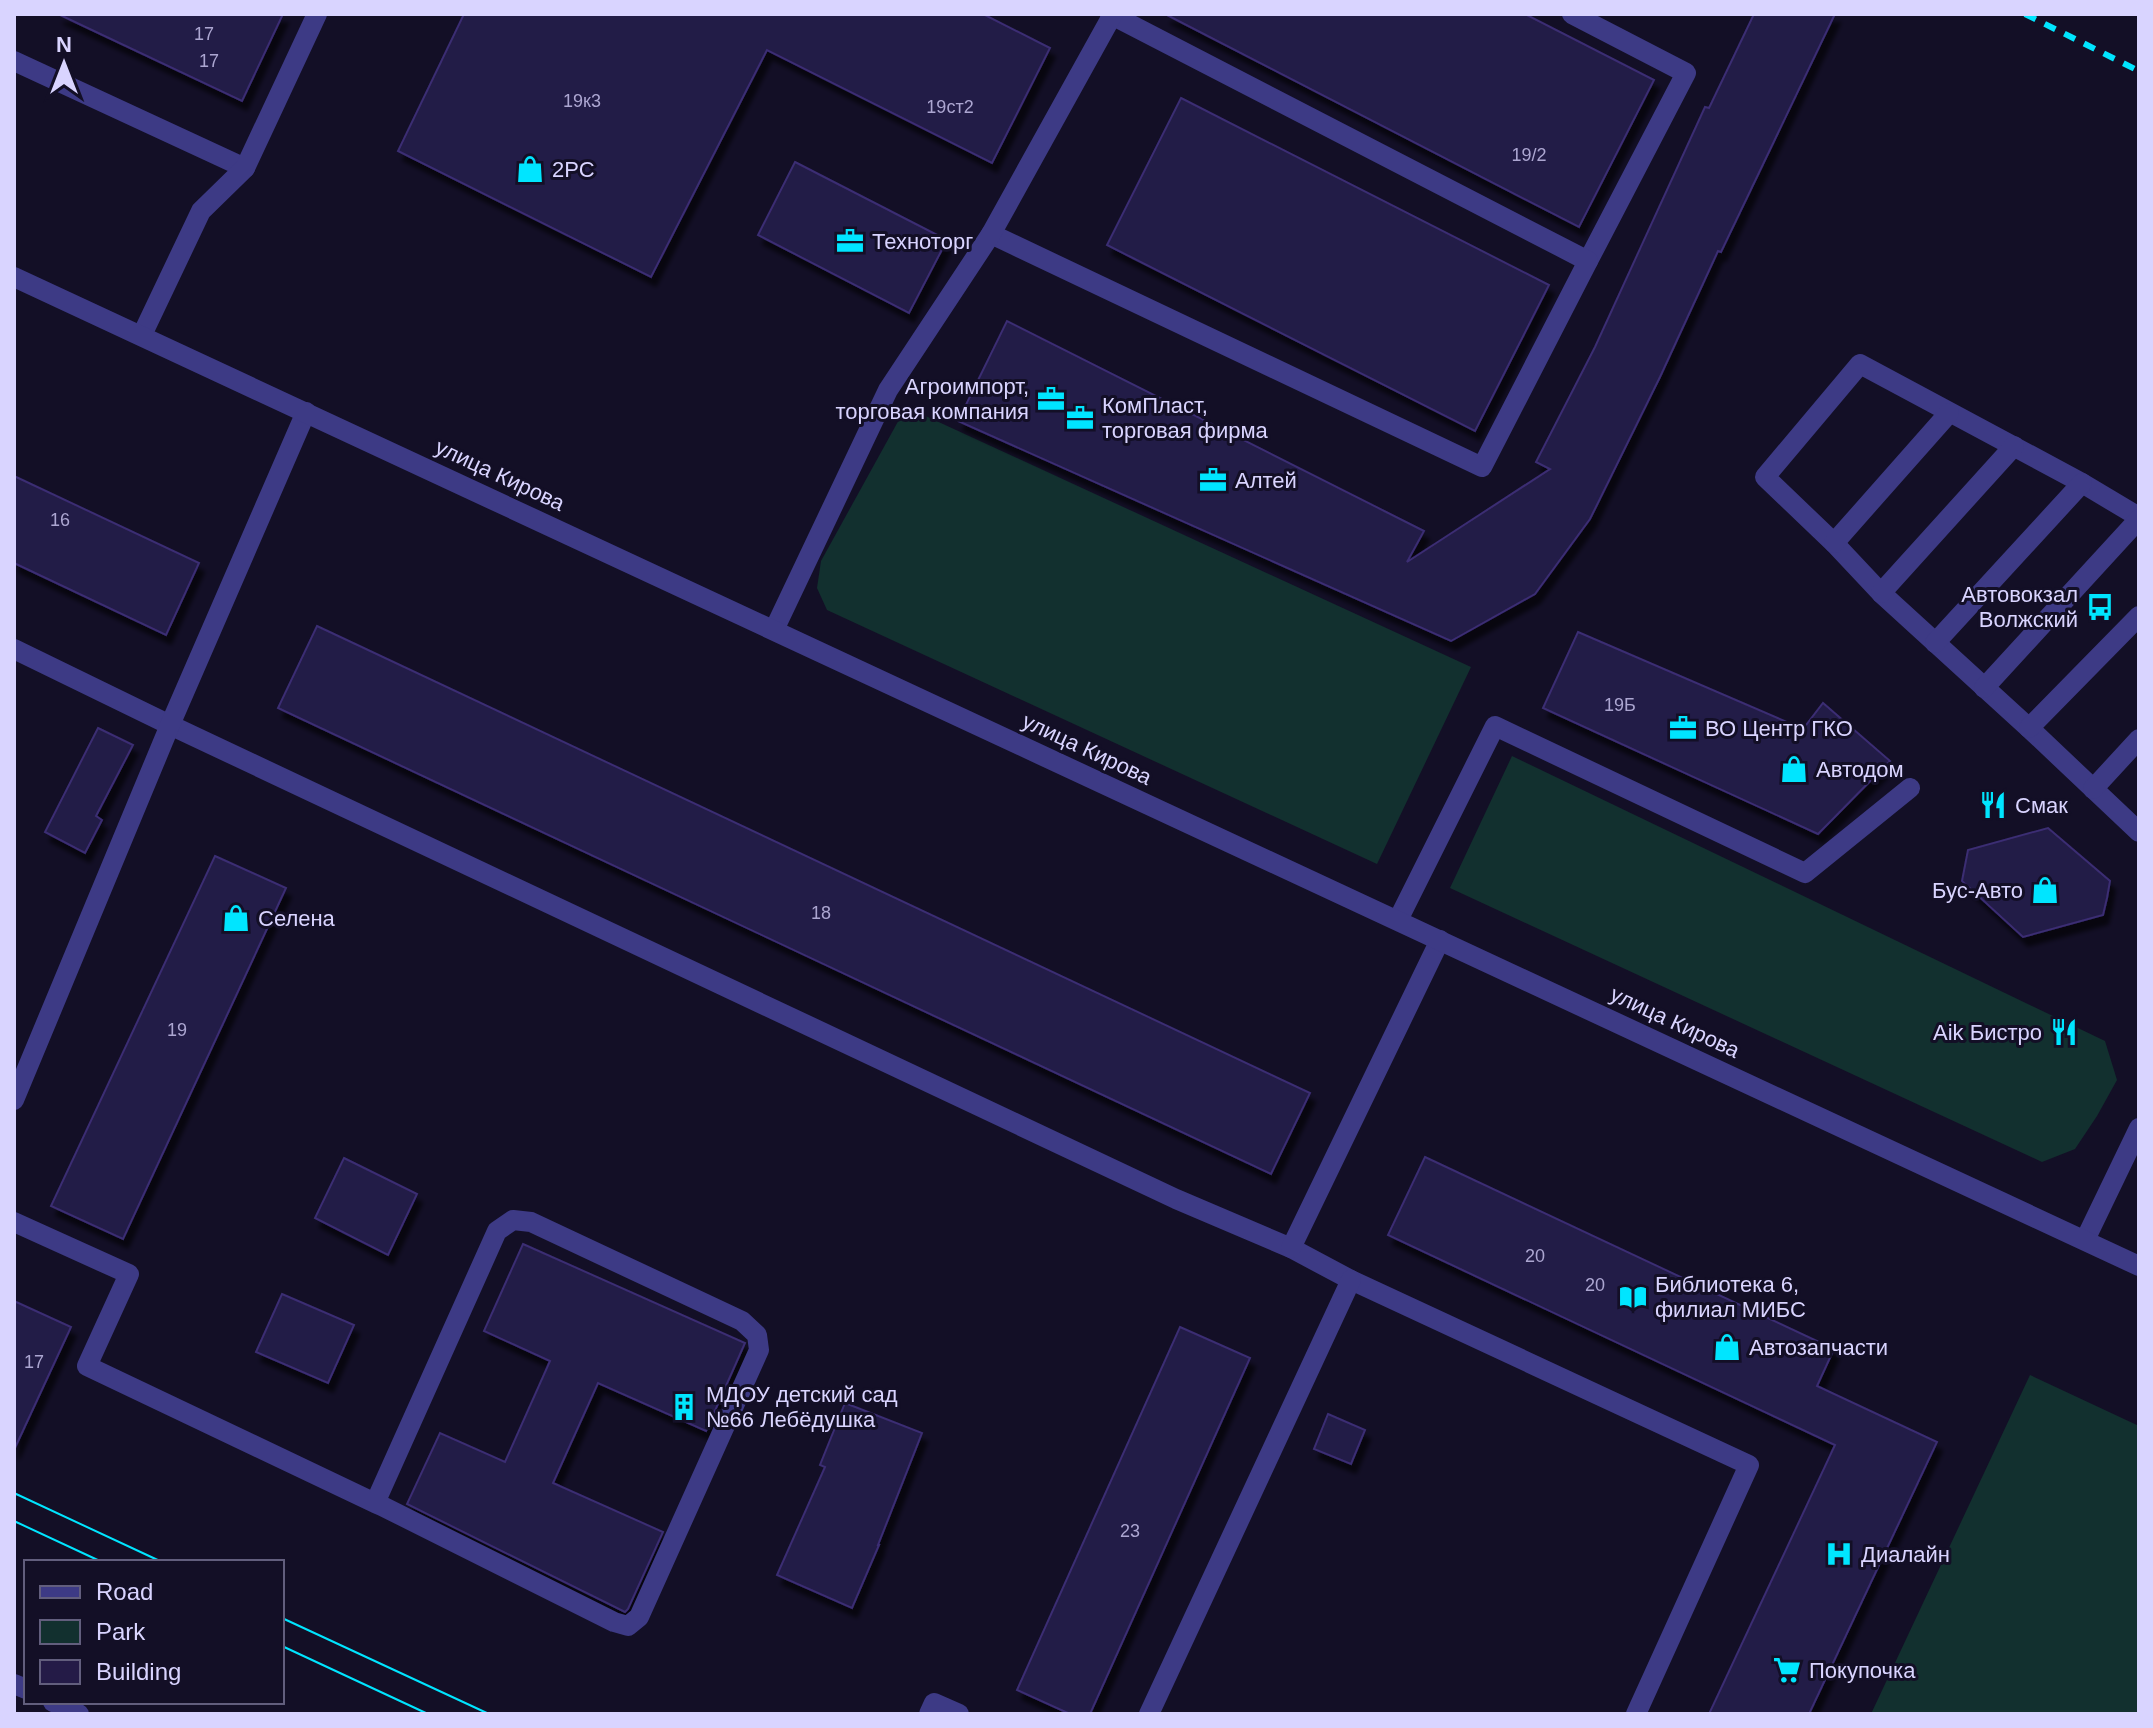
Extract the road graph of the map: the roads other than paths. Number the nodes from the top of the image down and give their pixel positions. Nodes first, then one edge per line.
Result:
1 (317, 14) edge
2 (1112, 14) edge
3 (1572, 14) edge
4 (14, 61) edge
5 (245, 168) junction
6 (991, 234) junction
7 (1588, 261) junction
8 (14, 277) edge
9 (142, 335) junction
10 (306, 412) junction
11 (1949, 413) junction
12 (2014, 446) junction
13 (2082, 483) junction
14 (2139, 518) edge
15 (1834, 543) junction
16 (1881, 593) junction
17 (2139, 616) edge
18 (774, 630) junction
19 (1935, 643) junction
20 (14, 649) edge
21 (1984, 688) junction
22 (170, 725) junction
23 (2029, 728) junction
24 (2139, 739) edge
25 (1910, 788) dead end
26 (2093, 789) junction
27 (2139, 832) edge
28 (1398, 920) junction
29 (1440, 940) junction
30 (14, 1100) edge
31 (2139, 1128) edge
32 (14, 1222) edge
33 (2085, 1240) junction
34 (1291, 1248) junction
35 (2139, 1266) edge
36 (1351, 1280) junction
37 (375, 1503) junction
38 (57, 1704) edge
39 (79, 1714) edge
40 (929, 1714) edge
41 (959, 1714) edge
42 (1149, 1714) edge
43 (1636, 1714) edge

1 - 5 street
2 - 6 street
2 - 7 street
3 - 7 street
4 - 5 street
5 - 9 street
6 - 7 street
6 - 18 street
8 - 9 street, улица Кирова
9 - 10 street, улица Кирова
10 - 18 street, улица Кирова
10 - 22 street
11 - 12 street
11 - 15 street
11 - 15 street
12 - 13 street
12 - 16 street
13 - 14 street
13 - 19 street
14 - 21 street
15 - 16 street
16 - 19 street
17 - 23 street
18 - 28 street, улица Кирова
19 - 21 street
20 - 22 street
21 - 23 street
22 - 30 street
22 - 34 street
23 - 26 street
24 - 26 street
25 - 28 street
26 - 27 street
28 - 29 street, улица Кирова
29 - 33 street, улица Кирова
29 - 34 street
31 - 33 street
32 - 37 street
33 - 35 street, улица Кирова
34 - 36 street
36 - 42 street
36 - 43 street
37 - 37 street
38 - 39 street
40 - 41 street

